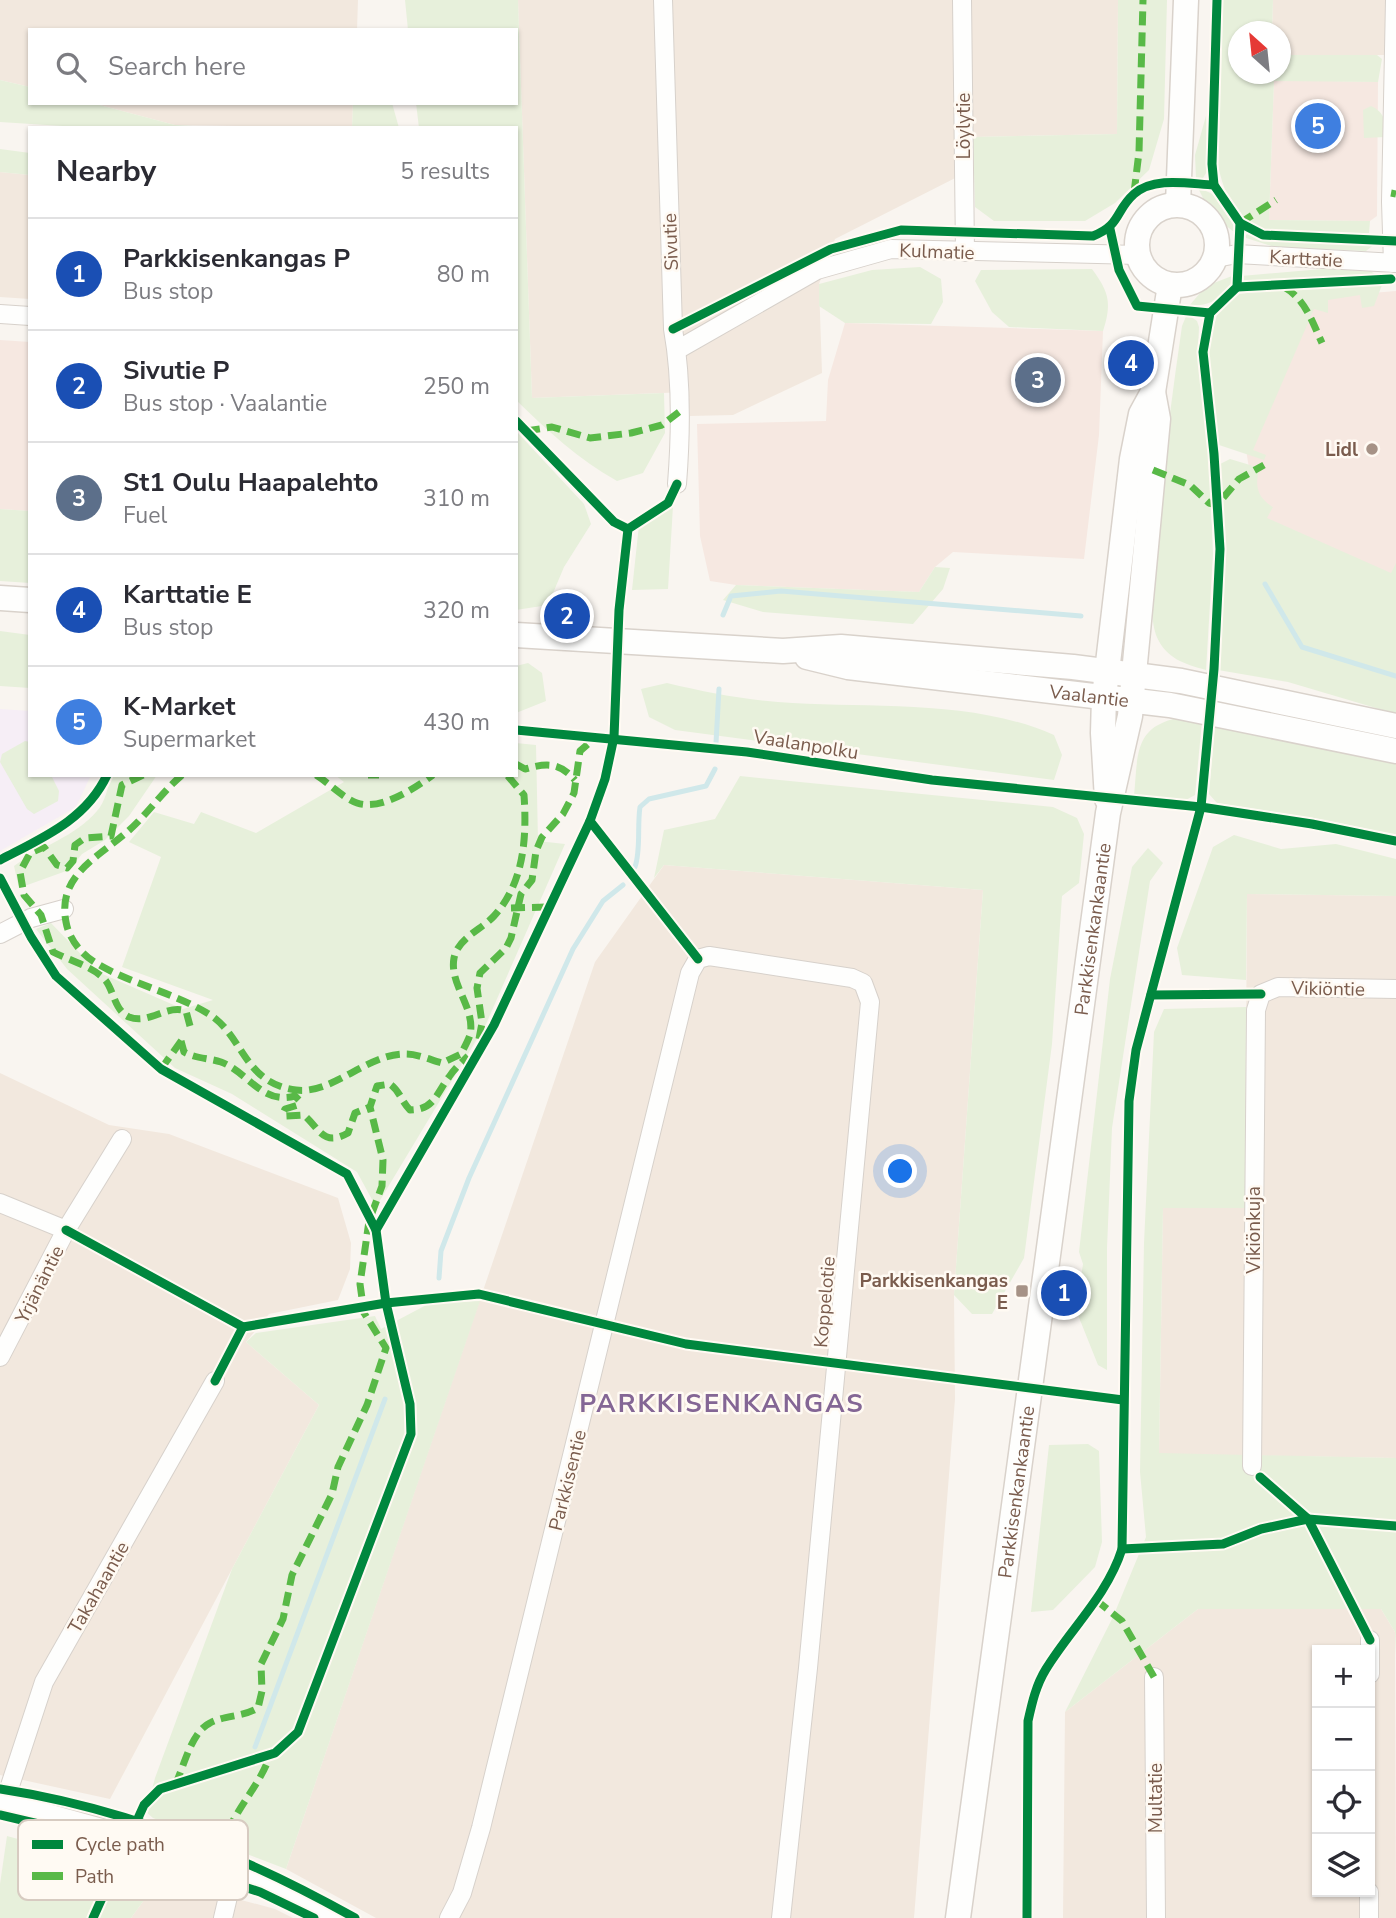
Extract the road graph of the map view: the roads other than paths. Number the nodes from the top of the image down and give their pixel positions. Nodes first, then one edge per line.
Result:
1 (663, 0) edge
2 (962, 0) edge
3 (1186, 0) edge
4 (1395, 0) edge
5 (1178, 204) junction
6 (965, 252) junction
7 (1138, 255) junction
8 (1216, 258) junction
9 (1394, 263) edge
10 (1170, 285) junction
11 (0, 314) edge
12 (28, 316) edge
13 (677, 350) junction
14 (1153, 392) junction
15 (677, 484) dead end
16 (0, 598) edge
17 (28, 600) edge
18 (518, 635) edge
19 (783, 651) junction
20 (1107, 671) junction
21 (1135, 674) junction
22 (1104, 696) junction
23 (1132, 700) junction
24 (1396, 726) edge
25 (1396, 751) edge
26 (1108, 813) junction
27 (64, 909) dead end
28 (0, 934) edge
29 (698, 959) joint
30 (1396, 989) edge
31 (1261, 995) joint
32 (122, 1139) dead end
33 (0, 1203) edge
34 (66, 1230) junction
35 (0, 1357) edge
36 (215, 1381) dead end
37 (1252, 1466) dead end
38 (1370, 1640) dead end
39 (1370, 1645) edge
40 (1154, 1677) dead end
41 (2, 1804) edge
42 (64, 1820) edge
43 (248, 1877) edge
44 (1369, 1897) edge
45 (227, 1900) edge
46 (223, 1918) edge
47 (334, 1918) edge
48 (449, 1918) edge
49 (781, 1918) edge
50 (958, 1918) edge
51 (1156, 1918) edge
52 (1369, 1918) edge

1 - 13 street, Sivutie
2 - 6 street, Löylytie
3 - 5 main road
4 - 9 street
5 - 7 main road
5 - 8 main road
6 - 7 street, Kulmatie
6 - 13 street, Kulmatie
7 - 10 main road
8 - 9 street, Karttatie
8 - 10 main road
10 - 14 main road, Parkkisenkankaantie
11 - 12 street
13 - 15 street, Sivutie
14 - 20 main road, Parkkisenkankaantie
14 - 21 main road, Parkkisenkankaantie
16 - 17 main road
18 - 19 main road, Vaalantie
19 - 20 main road, Vaalantie
19 - 22 main road, Vaalantie
20 - 21 main road, Vaalantie
20 - 22 main road, Parkkisenkankaantie
21 - 23 main road, Parkkisenkankaantie
21 - 24 main road, Vaalantie
22 - 23 main road, Vaalantie
22 - 26 main road, Parkkisenkankaantie
23 - 25 main road, Vaalantie
23 - 26 main road, Parkkisenkankaantie
26 - 50 main road, Parkkisenkankaantie
27 - 28 street
29 - 48 street, Parkkisentie
29 - 49 street, Koppelotie
30 - 31 street, Vikiöntie
31 - 37 street, Vikiönkuja
32 - 34 street, Yrjänäntie
33 - 34 street
34 - 35 street, Yrjänäntie
36 - 41 street, Takahaantie
38 - 39 street
40 - 51 street, Multatie
41 - 42 main road
43 - 47 main road
44 - 52 street
45 - 46 street

